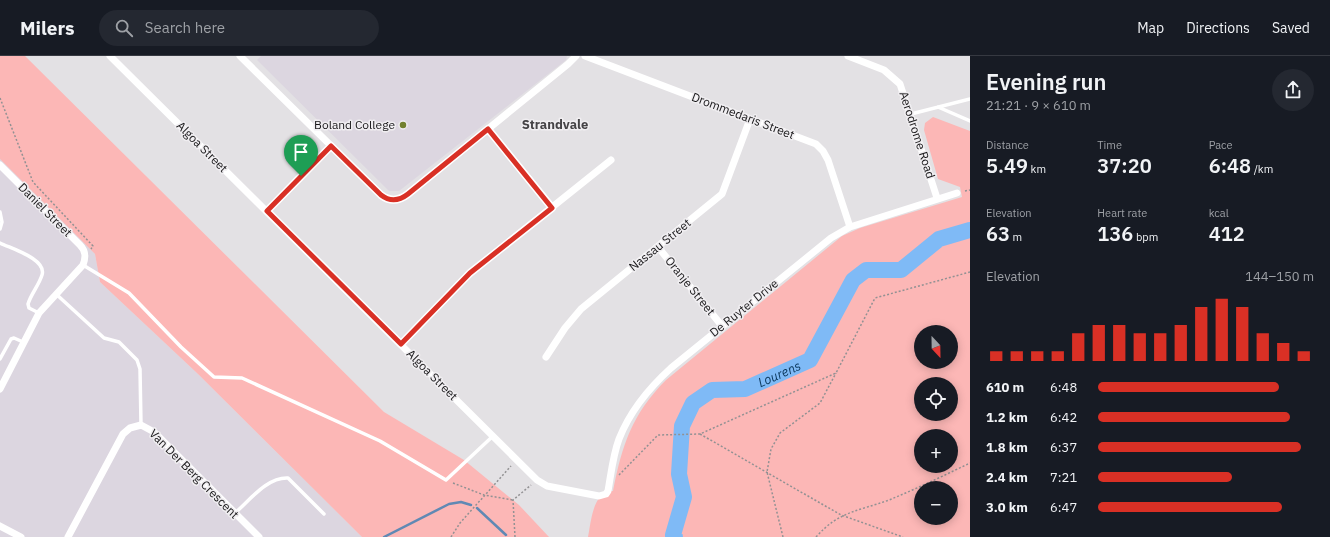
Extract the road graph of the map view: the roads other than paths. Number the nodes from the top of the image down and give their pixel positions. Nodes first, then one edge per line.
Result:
1 (110, 56) edge
2 (240, 56) edge
3 (576, 56) edge
4 (585, 56) edge
5 (848, 56) edge
6 (970, 99) edge
7 (938, 107) junction
8 (911, 114) junction
9 (750, 119) junction
10 (970, 121) edge
11 (488, 129) junction
12 (331, 146) junction
13 (610, 160) dead end
14 (0, 165) edge
15 (957, 193) dead end
16 (937, 198) junction
17 (552, 208) junction
18 (267, 211) junction
19 (0, 212) edge
20 (850, 227) junction
21 (0, 229) edge
22 (0, 243) edge
23 (658, 246) junction
24 (83, 265) junction
25 (55, 293) junction
26 (39, 313) junction
27 (722, 326) junction
28 (23, 342) junction
29 (401, 344) junction
30 (546, 357) dead end
31 (0, 359) edge
32 (0, 389) edge
33 (140, 425) junction
34 (492, 436) junction
35 (599, 496) joint
36 (234, 513) junction
37 (324, 514) dead end
38 (0, 526) edge
39 (21, 537) edge
40 (68, 537) edge
41 (259, 537) edge

1 - 18 street, Algoa Street
2 - 12 street
3 - 11 street
4 - 9 street, Drommedaris Street
5 - 8 street, Aerodrome Road
6 - 7 lane
7 - 8 lane
7 - 10 lane
8 - 16 street, Aerodrome Road
9 - 20 street, Drommedaris Street
9 - 23 street, Nassau Street
11 - 12 street
11 - 17 street
12 - 18 street
13 - 17 street
14 - 24 street, Daniel Street
15 - 16 street, De Ruyter Drive
16 - 20 street, De Ruyter Drive
17 - 29 street
18 - 29 street, Algoa Street
19 - 21 lane
20 - 27 street, De Ruyter Drive
22 - 26 lane
23 - 27 street, Oranje Street
23 - 30 street, Nassau Street
24 - 25 street
24 - 34 lane
25 - 26 street
25 - 33 lane
26 - 28 street
27 - 35 street, De Ruyter Drive
28 - 31 lane
28 - 32 street
29 - 34 street, Algoa Street
33 - 36 street, Van Der Berg Crescent
33 - 40 street, Van Der Berg Crescent
34 - 35 street, Algoa Street
36 - 37 lane
36 - 41 street, Van Der Berg Crescent
38 - 39 street

